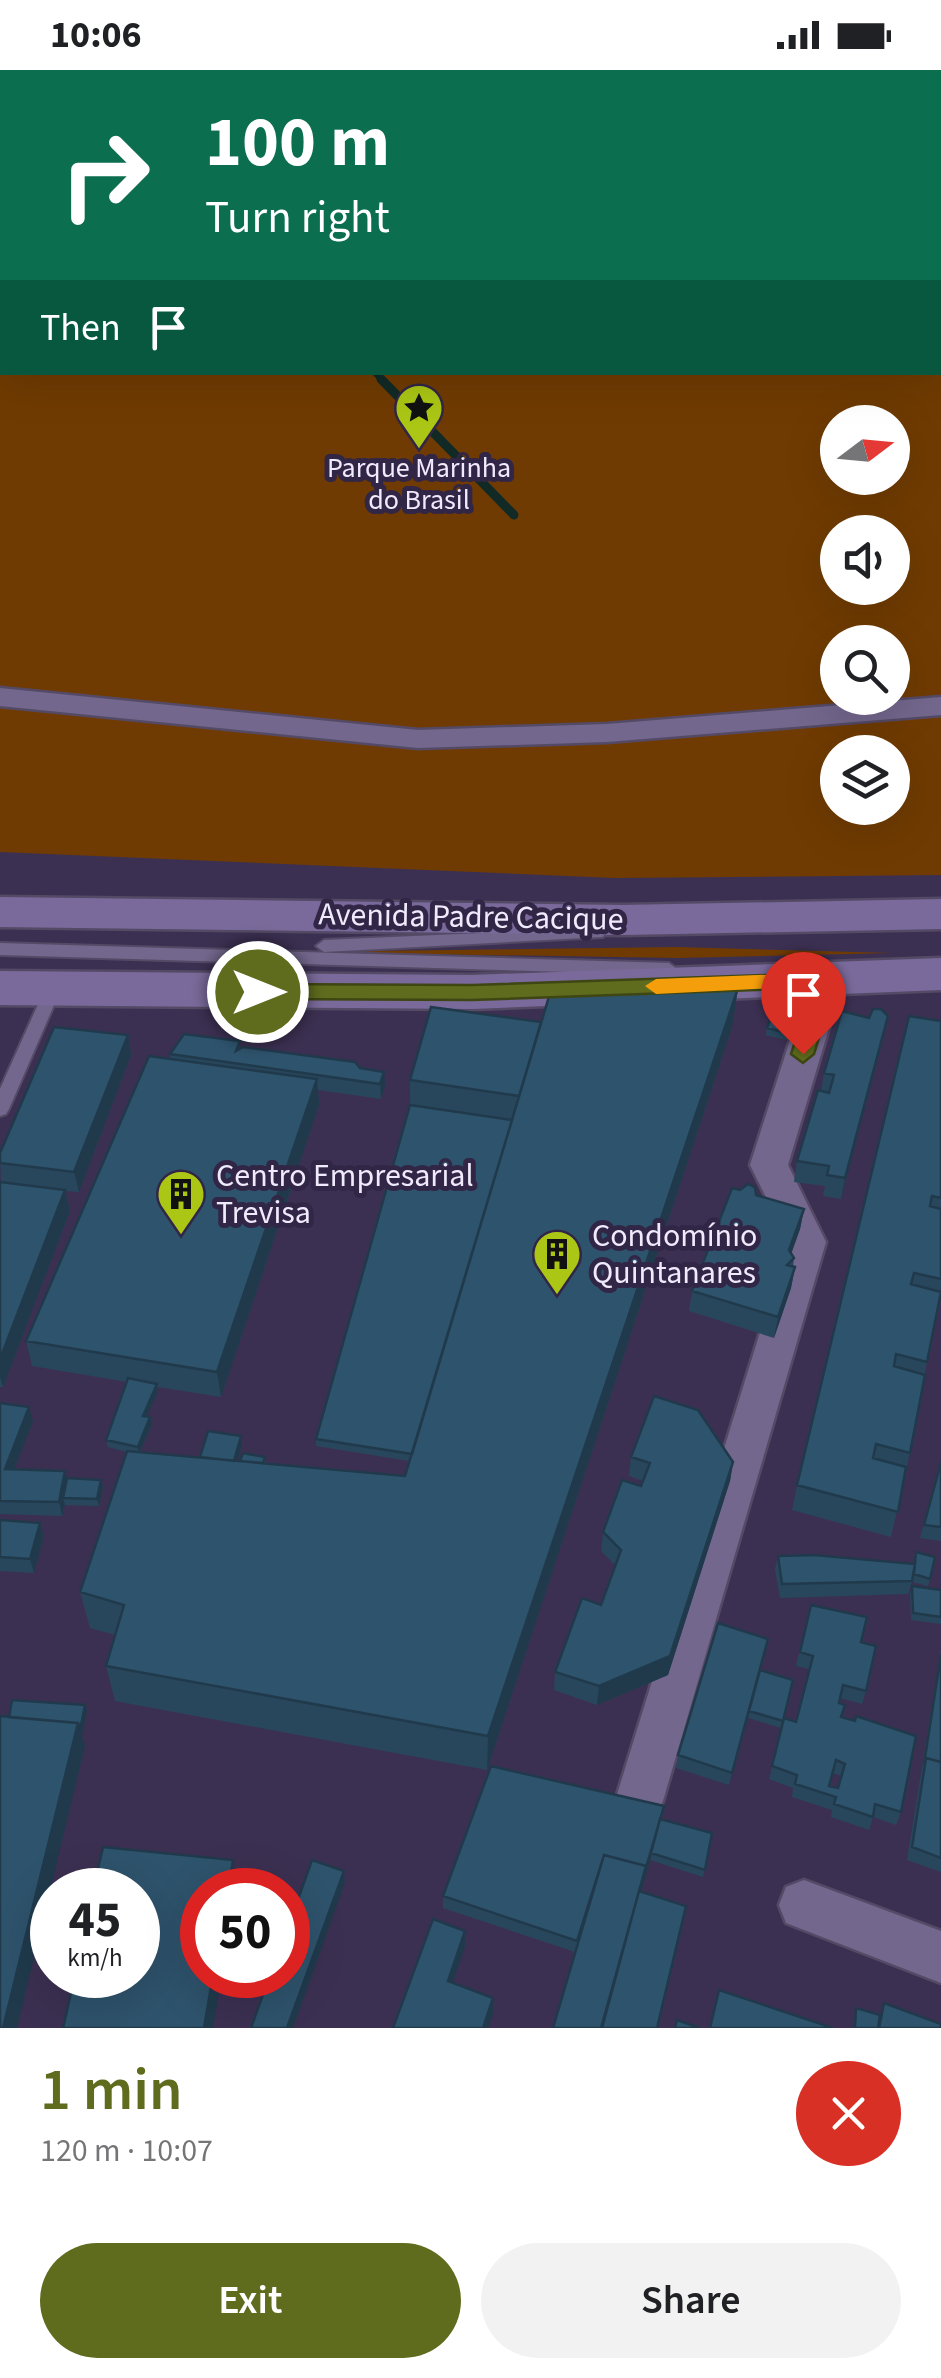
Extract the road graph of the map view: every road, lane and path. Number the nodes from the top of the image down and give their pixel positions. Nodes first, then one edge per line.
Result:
1 (0, 698) edge
2 (941, 706) edge
3 (0, 912) edge
4 (941, 916) edge
5 (0, 948) edge
6 (198, 952) junction
7 (941, 974) edge
8 (874, 977) junction
9 (826, 980) junction
10 (0, 988) edge
11 (53, 989) junction
12 (0, 1109) edge
13 (639, 1801) edge
14 (804, 1905) dead end
15 (941, 1957) edge

1 - 2 street
3 - 4 main road, Avenida Padre Cacique
4 - 6 lane
5 - 6 lane
6 - 8 lane
7 - 8 main road, Avenida Padre Cacique
8 - 9 main road, Avenida Padre Cacique
9 - 11 main road, Avenida Padre Cacique
9 - 13 street
10 - 11 main road, Avenida Padre Cacique
11 - 12 lane
14 - 15 street

